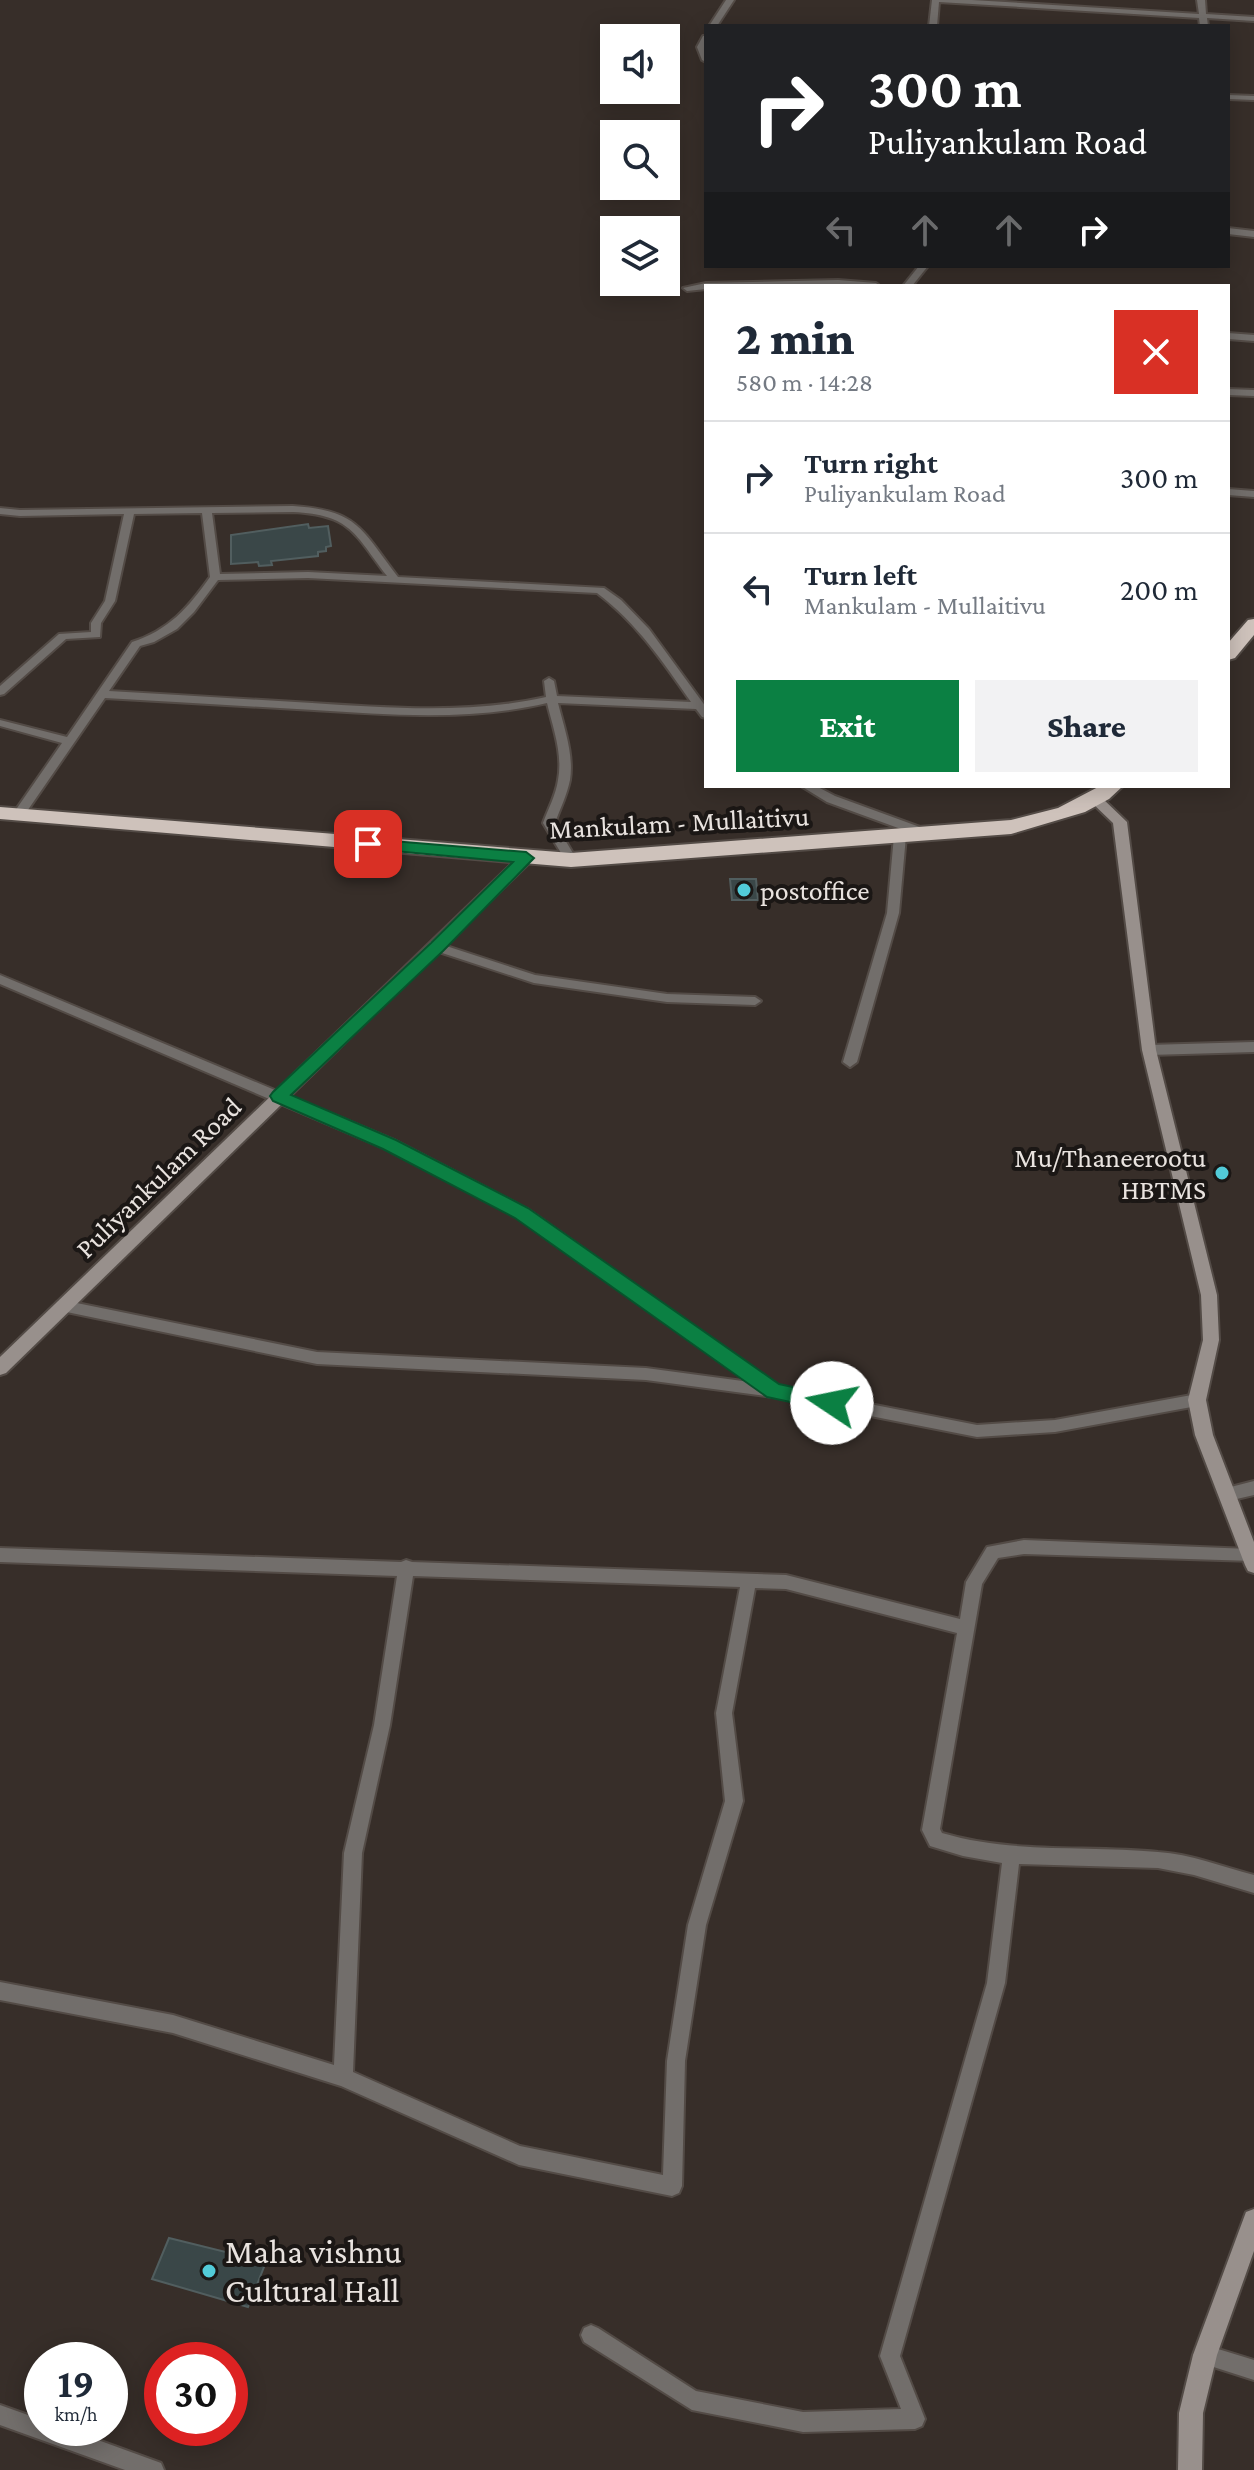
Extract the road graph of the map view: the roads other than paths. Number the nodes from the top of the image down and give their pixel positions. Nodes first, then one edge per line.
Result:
1 (730, 0) edge
2 (936, 0) edge
3 (1201, 0) edge
4 (1202, 15) junction
5 (1254, 19) edge
6 (714, 24) edge
7 (933, 24) edge
8 (1204, 24) edge
9 (1230, 97) edge
10 (1254, 98) edge
11 (1230, 231) edge
12 (1254, 234) edge
13 (922, 268) edge
14 (909, 284) edge
15 (704, 286) edge
16 (687, 288) dead end
17 (1230, 336) edge
18 (1254, 338) edge
19 (1230, 392) edge
20 (1254, 393) edge
21 (1230, 492) edge
22 (1254, 494) edge
23 (207, 510) junction
24 (0, 511) edge
25 (130, 511) junction
26 (215, 577) junction
27 (394, 578) junction
28 (1254, 624) edge
29 (1230, 652) edge
30 (549, 681) dead end
31 (0, 692) edge
32 (102, 694) junction
33 (550, 699) junction
34 (702, 710) edge
35 (0, 723) edge
36 (70, 741) junction
37 (811, 788) edge
38 (1111, 788) edge
39 (1096, 800) junction
40 (10, 814) edge
41 (924, 834) junction
42 (900, 836) junction
43 (526, 858) junction
44 (571, 860) junction
45 (437, 947) junction
46 (0, 979) edge
47 (755, 1001) dead end
48 (1254, 1047) edge
49 (1149, 1050) junction
50 (850, 1062) dead end
51 (279, 1096) junction
52 (62, 1306) junction
53 (0, 1368) edge
54 (774, 1391) junction
55 (1197, 1400) junction
56 (1254, 1488) edge
57 (1228, 1494) junction
58 (0, 1555) edge
59 (1252, 1560) edge
60 (406, 1567) junction
61 (749, 1580) junction
62 (966, 1628) junction
63 (1011, 1857) junction
64 (1254, 1884) edge
65 (0, 1991) edge
66 (343, 2077) junction
67 (1254, 2220) edge
68 (591, 2335) dead end
69 (1205, 2355) junction
70 (1254, 2370) edge
71 (0, 2415) edge
72 (154, 2470) edge
73 (1190, 2470) edge

1 - 6 street
2 - 4 street
2 - 7 street
3 - 4 street
4 - 5 street
4 - 8 street
9 - 10 street
11 - 12 street
13 - 14 street
15 - 16 street
17 - 18 street
19 - 20 street
21 - 22 street
23 - 25 street
23 - 26 street
23 - 27 street
24 - 25 street
25 - 31 street
26 - 27 street
26 - 32 street
27 - 34 street
28 - 29 highway
30 - 33 street
32 - 33 street
32 - 36 street
33 - 34 street
33 - 44 street
35 - 36 street
36 - 40 street
37 - 41 street
38 - 39 highway, Mankulam - Mullaitivu
39 - 41 highway, Mankulam - Mullaitivu
39 - 49 street
40 - 43 highway, Mankulam - Mullaitivu
41 - 42 highway, Mankulam - Mullaitivu
42 - 44 highway, Mankulam - Mullaitivu
42 - 50 street
43 - 44 highway, Mankulam - Mullaitivu
43 - 45 street, Puliyankulam Road
45 - 47 street
45 - 51 street, Puliyankulam Road
46 - 51 street
48 - 49 street
49 - 55 street
51 - 52 street, Puliyankulam Road
51 - 54 street
52 - 53 street, Puliyankulam Road
52 - 54 street
54 - 55 street
55 - 57 street
56 - 57 street
57 - 59 street
58 - 60 street
59 - 62 street
60 - 61 street
60 - 66 street
61 - 62 street
61 - 66 street
62 - 63 street
63 - 64 street
63 - 68 street
65 - 66 street
67 - 69 street
69 - 70 street
69 - 73 street
71 - 72 street

